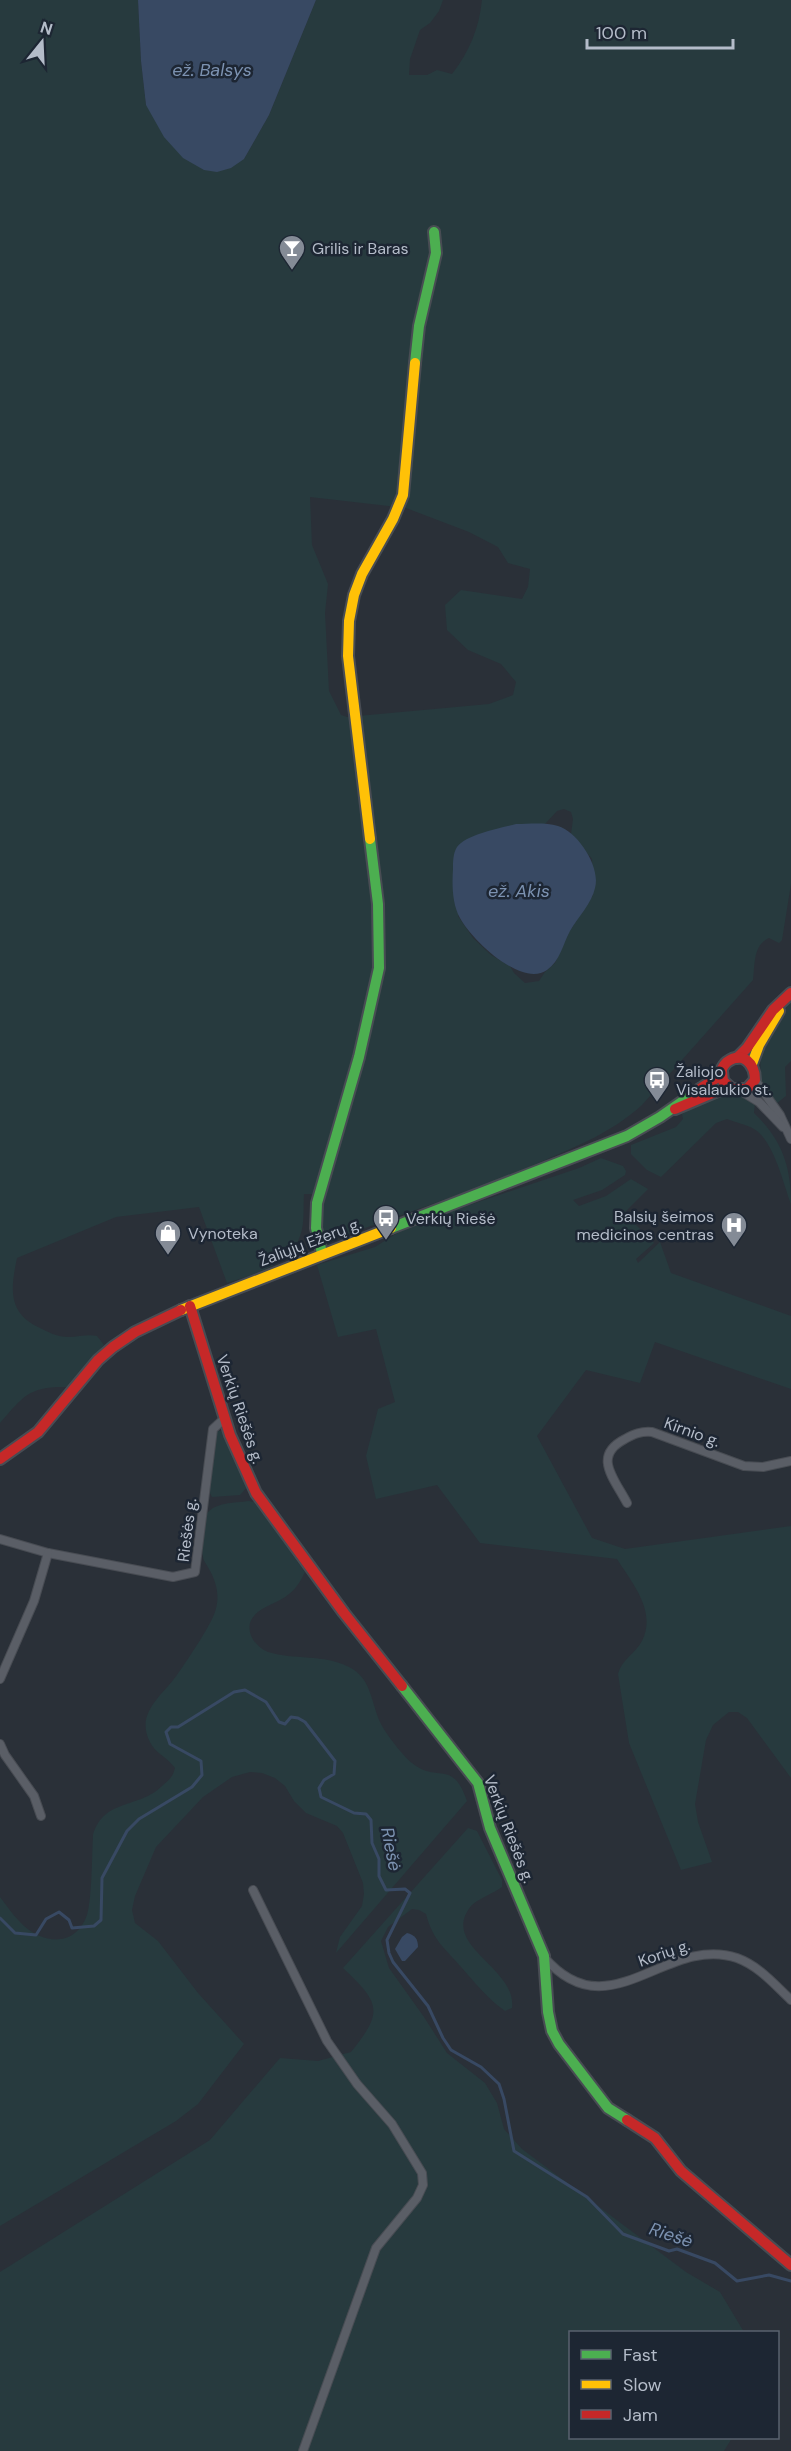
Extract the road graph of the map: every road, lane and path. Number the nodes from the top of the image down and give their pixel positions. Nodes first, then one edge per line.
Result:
1 (434, 232) dead end
2 (788, 996) edge
3 (737, 1058) junction
4 (752, 1064) junction
5 (722, 1071) junction
6 (754, 1080) junction
7 (727, 1087) junction
8 (741, 1091) junction
9 (670, 1111) junction
10 (790, 1136) edge
11 (322, 1253) junction
12 (190, 1306) junction
13 (225, 1418) junction
14 (0, 1459) edge
15 (791, 1461) edge
16 (627, 1503) dead end
17 (0, 1539) edge
18 (48, 1553) junction
19 (0, 1679) edge
20 (0, 1744) edge
21 (40, 1816) dead end
22 (253, 1890) dead end
23 (543, 1956) junction
24 (791, 2000) edge
25 (791, 2265) edge
26 (303, 2451) edge

1 - 11 street
2 - 3 street
2 - 4 street
3 - 4 street
3 - 5 street
4 - 6 street
5 - 7 street
5 - 9 street, Žaliųjų Ežerų g.
6 - 8 street
6 - 10 street
7 - 8 street
7 - 9 street, Žaliųjų Ežerų g.
8 - 10 street
9 - 11 street, Žaliųjų Ežerų g.
11 - 12 street, Žaliųjų Ežerų g.
12 - 13 street, Verkių Riešės g.
12 - 14 street, Žaliųjų Ežerų g.
13 - 18 street, Riešės g.
13 - 23 street, Verkių Riešės g.
15 - 16 street, Kirnio g.
17 - 18 street, Riešės g.
18 - 19 street
20 - 21 street
22 - 26 street
23 - 24 street, Korių g.
23 - 25 street, Verkių Riešės g.

